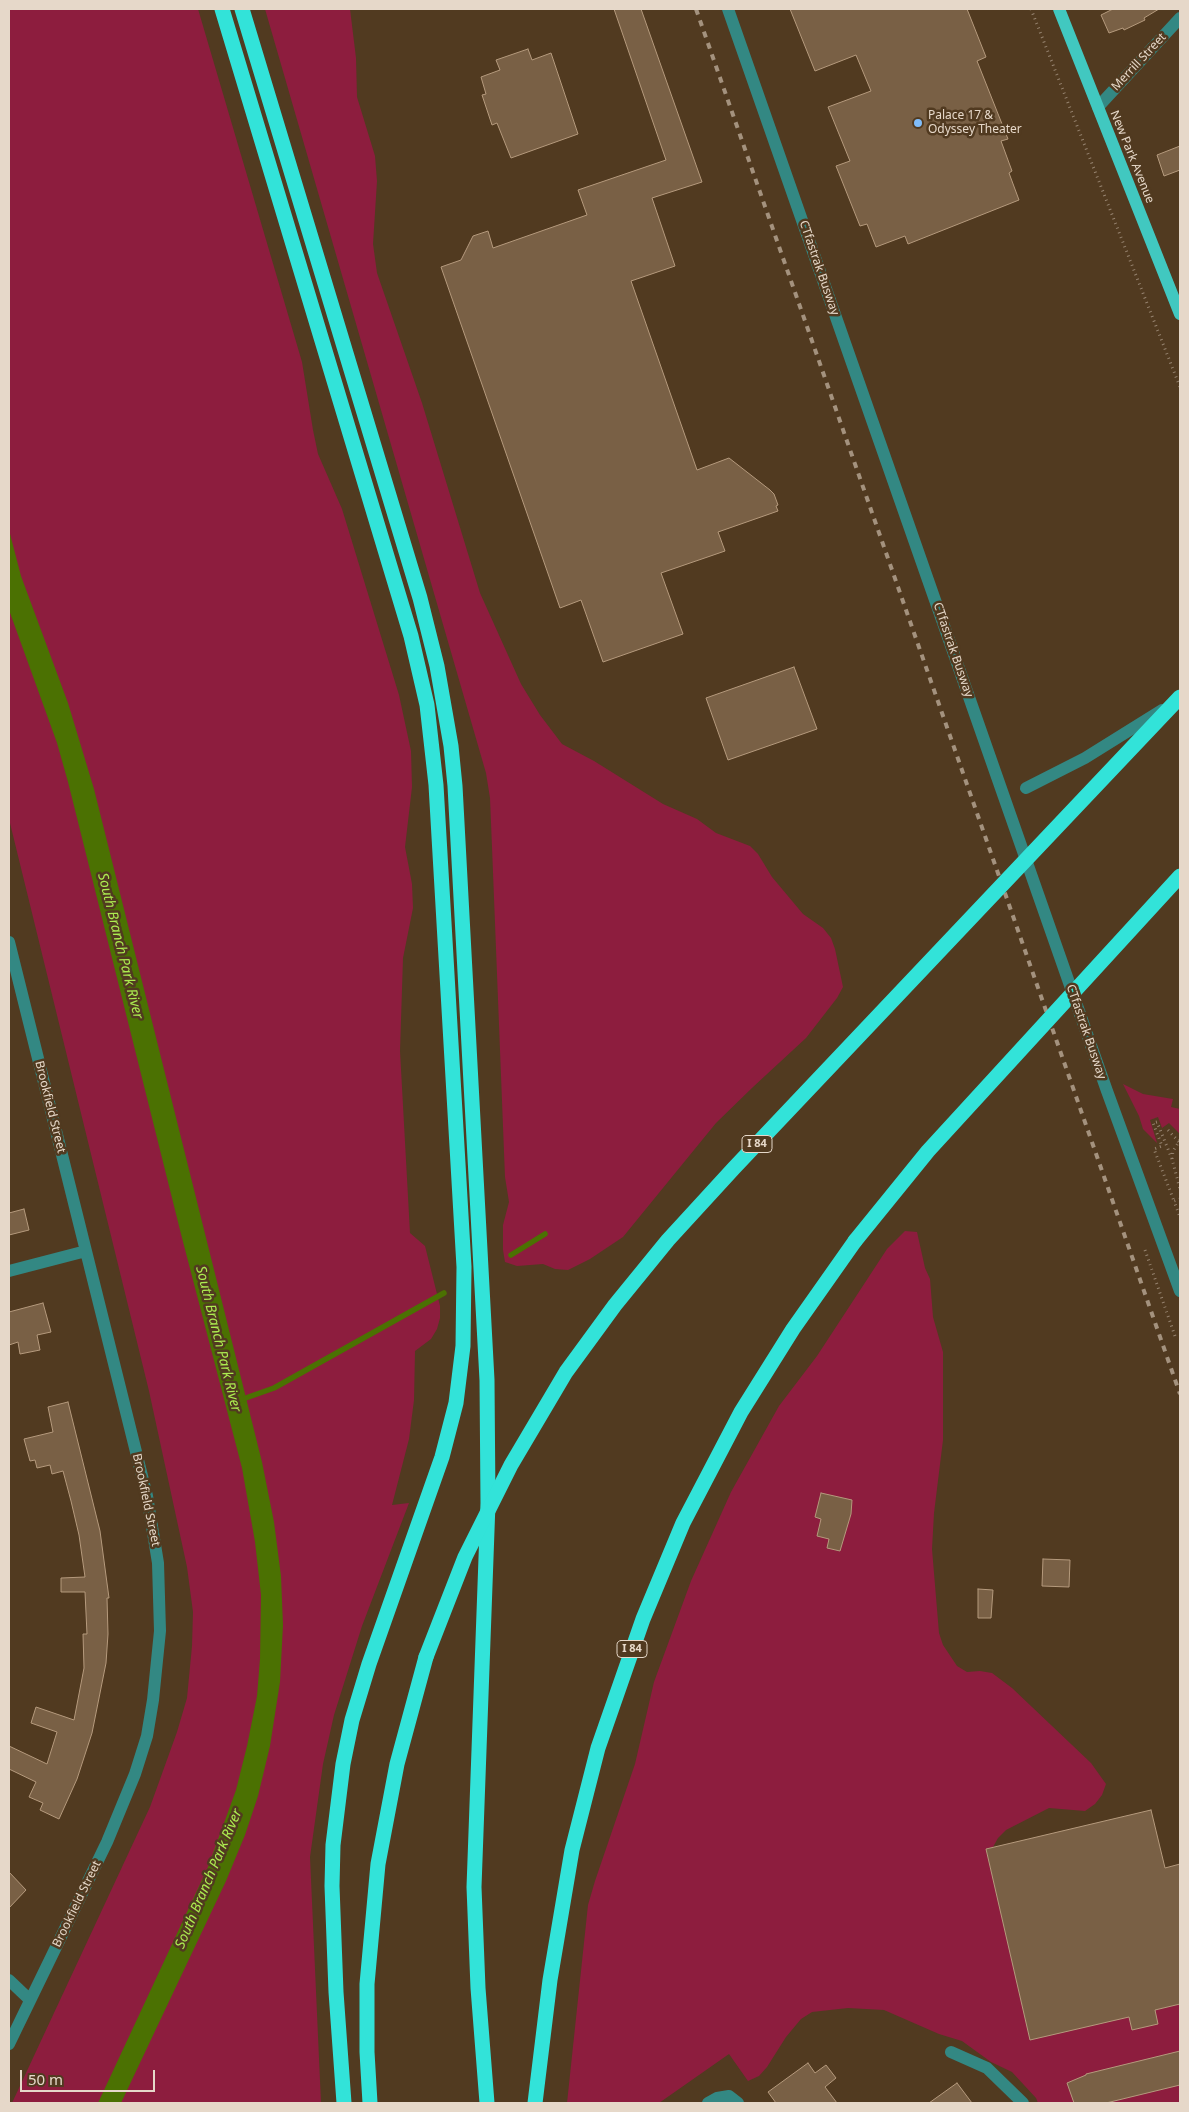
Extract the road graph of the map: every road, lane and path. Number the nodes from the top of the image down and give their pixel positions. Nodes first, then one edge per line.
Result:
1 (222, 9) edge
2 (242, 9) edge
3 (728, 9) edge
4 (1031, 9) edge
5 (1059, 9) edge
6 (1180, 18) edge
7 (1098, 107) junction
8 (1180, 314) edge
9 (1180, 387) edge
10 (1180, 697) edge
11 (1026, 788) dead end
12 (1180, 876) edge
13 (9, 942) edge
14 (1168, 1130) dead end
15 (1180, 1141) edge
16 (1172, 1159) junction
17 (1180, 1189) edge
18 (1180, 1199) edge
19 (1174, 1202) junction
20 (1180, 1218) edge
21 (1145, 1250) dead end
22 (86, 1251) junction
23 (9, 1271) edge
24 (1180, 1291) edge
25 (1176, 1339) dead end
26 (9, 1980) edge
27 (30, 2000) junction
28 (9, 2044) edge
29 (951, 2052) dead end
30 (734, 2100) edge
31 (344, 2103) edge
32 (370, 2103) edge
33 (488, 2103) edge
34 (535, 2103) edge
35 (708, 2103) edge
36 (1023, 2103) edge

1 - 31 highway
2 - 33 highway
3 - 24 street, CTfastrak Busway
4 - 9 path
5 - 7 main road, New Park Avenue
6 - 7 street, Merrill Street
7 - 8 main road, New Park Avenue
10 - 11 street, bridge
10 - 32 highway, I 84, bridge
12 - 34 highway, I 84, bridge
13 - 22 street, Brookfield Street
14 - 15 path
15 - 16 path
16 - 17 path
16 - 19 path
18 - 19 path
19 - 20 path
21 - 25 path
22 - 23 street
22 - 27 street, Brookfield Street
26 - 27 street
27 - 28 street, Brookfield Street
29 - 36 street
30 - 35 street

